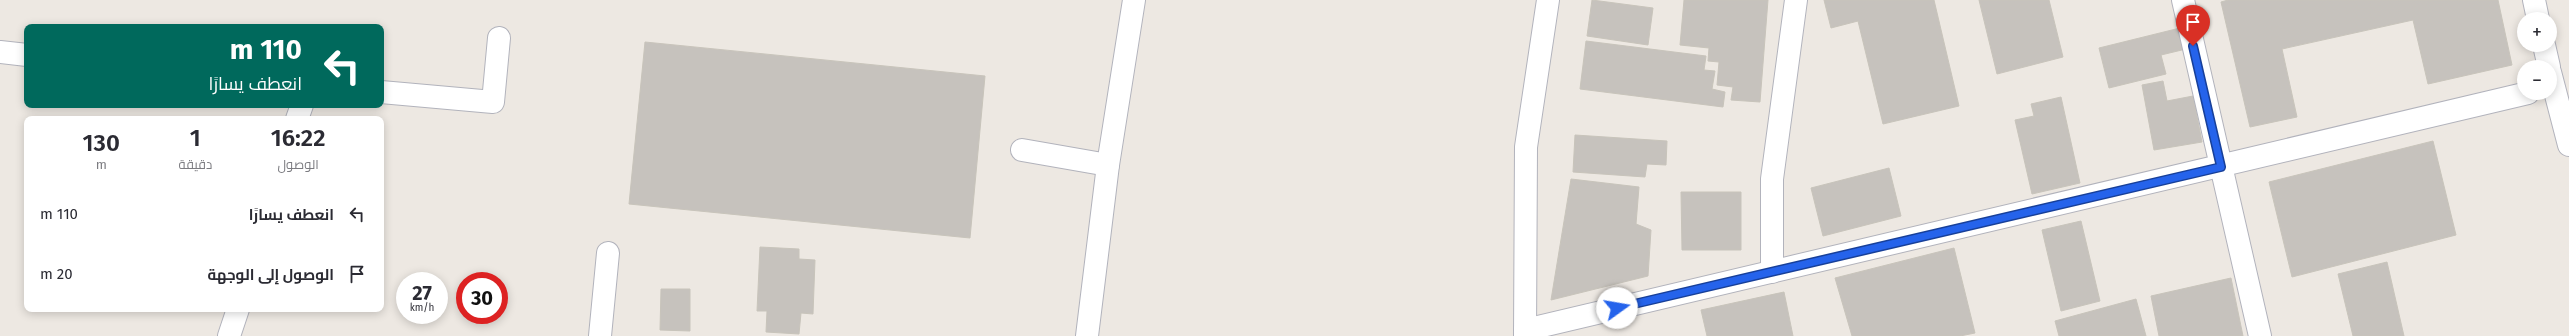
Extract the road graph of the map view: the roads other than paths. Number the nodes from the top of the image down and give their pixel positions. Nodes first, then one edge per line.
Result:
1 (1134, 0) edge
2 (1548, 0) edge
3 (1796, 0) edge
4 (2183, 0) edge
5 (2534, 0) edge
6 (2537, 12) edge
7 (499, 38) dead end
8 (0, 52) edge
9 (24, 55) edge
10 (384, 92) edge
11 (2517, 96) edge
12 (2557, 100) edge
13 (2569, 145) edge
14 (1022, 150) dead end
15 (1108, 165) junction
16 (2221, 167) junction
17 (608, 253) dead end
18 (1772, 272) junction
19 (237, 312) edge
20 (1525, 333) edge
21 (229, 336) edge
22 (600, 336) edge
23 (1087, 336) edge
24 (2260, 336) edge

1 - 15 street
2 - 20 street
3 - 18 street
4 - 16 street
5 - 6 street
7 - 10 street
8 - 9 street
11 - 16 street
12 - 13 street
14 - 15 street
15 - 23 street
16 - 18 street
16 - 24 street
17 - 22 street
18 - 20 street
19 - 21 street

